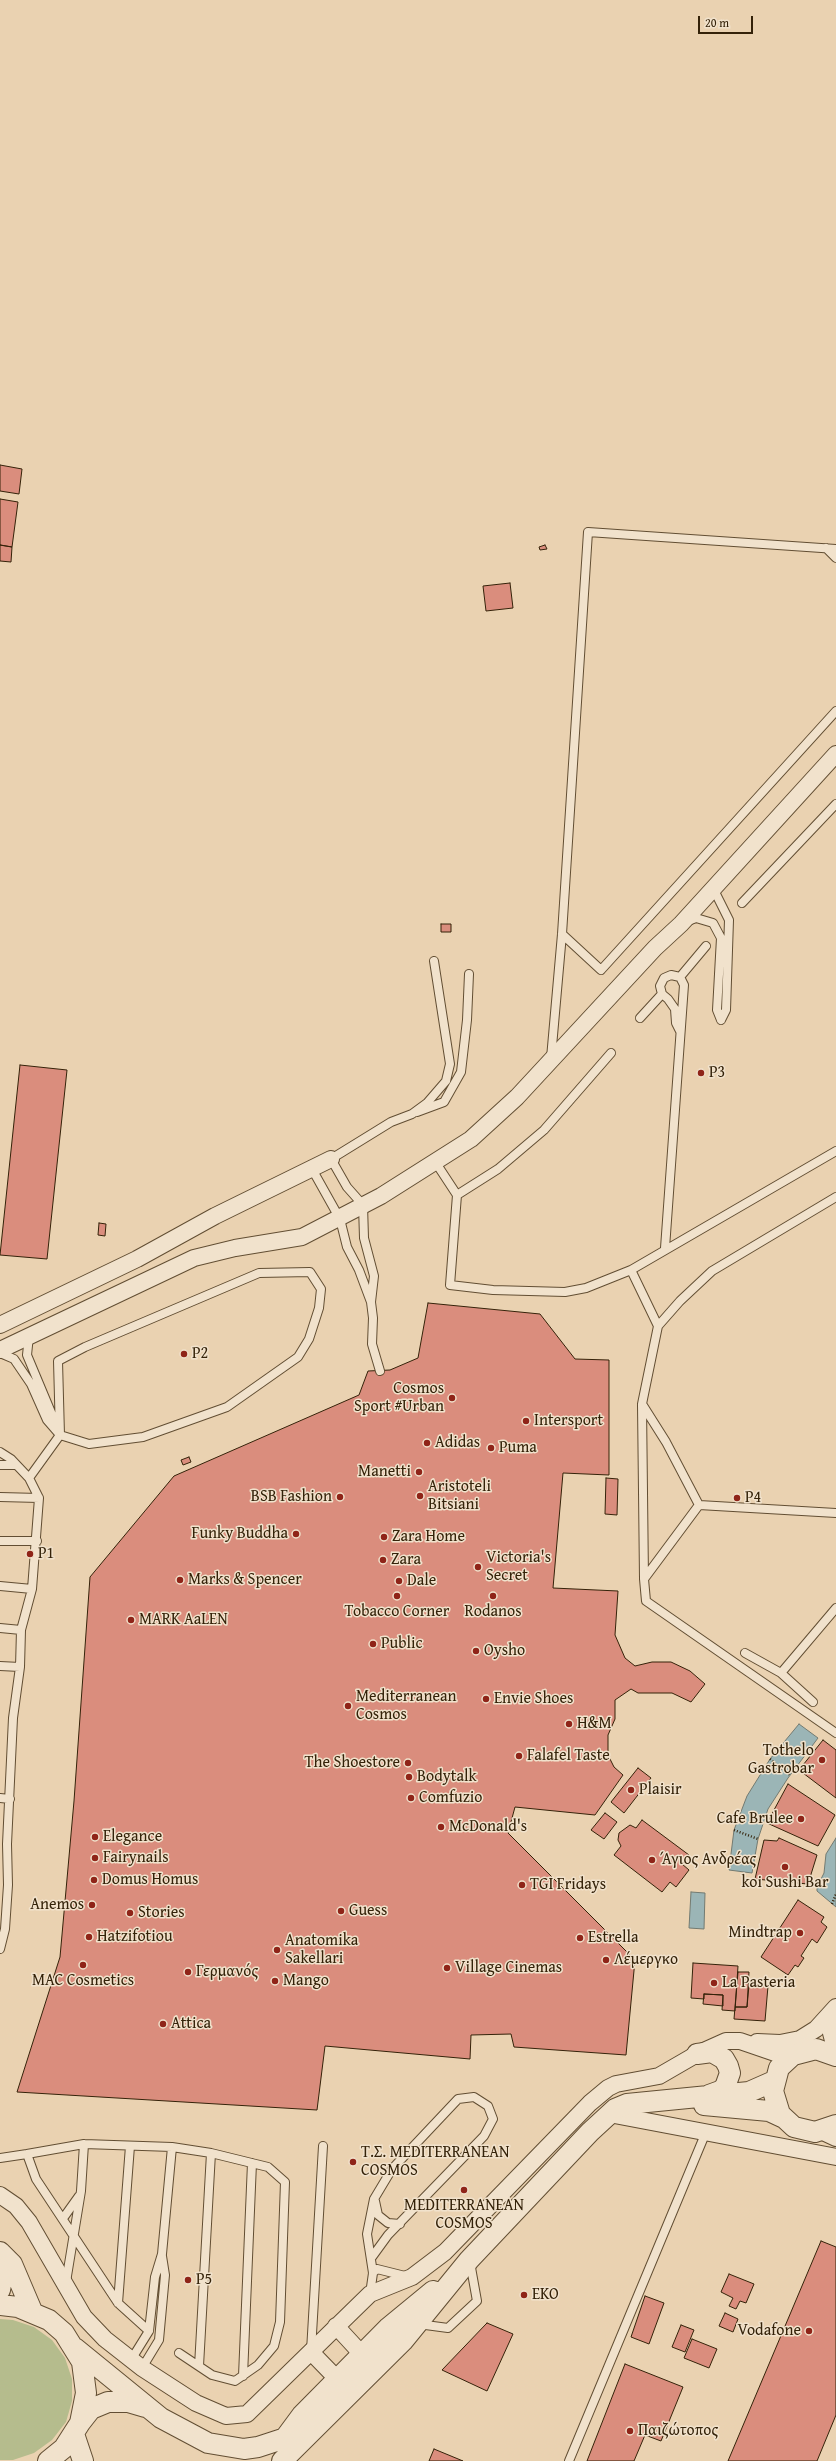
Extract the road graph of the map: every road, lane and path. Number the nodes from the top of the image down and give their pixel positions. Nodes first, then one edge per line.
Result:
1 (826, 548) junction
2 (836, 549) edge
3 (836, 558) edge
4 (836, 711) edge
5 (836, 754) edge
6 (836, 804) edge
7 (713, 888) junction
8 (742, 903) dead end
9 (681, 924) junction
10 (562, 934) junction
11 (706, 946) dead end
12 (434, 961) dead end
13 (469, 974) dead end
14 (680, 977) junction
15 (662, 994) junction
16 (640, 1018) dead end
17 (680, 1031) junction
18 (611, 1053) dead end
19 (550, 1062) junction
20 (412, 1114) junction
21 (836, 1151) edge
22 (331, 1159) junction
23 (436, 1163) junction
24 (312, 1169) junction
25 (457, 1195) junction
26 (836, 1197) edge
27 (363, 1205) junction
28 (340, 1219) junction
29 (665, 1248) junction
30 (631, 1270) junction
31 (371, 1302) junction
32 (0, 1325) edge
33 (658, 1326) junction
34 (29, 1336) junction
35 (0, 1350) edge
36 (0, 1353) edge
37 (380, 1370) dead end
38 (642, 1404) junction
39 (60, 1435) junction
40 (0, 1452) edge
41 (0, 1465) edge
42 (16, 1465) junction
43 (29, 1478) junction
44 (0, 1497) edge
45 (39, 1498) junction
46 (699, 1505) junction
47 (836, 1512) edge
48 (0, 1541) edge
49 (37, 1541) junction
50 (644, 1579) junction
51 (0, 1586) edge
52 (32, 1589) junction
53 (836, 1608) edge
54 (0, 1628) edge
55 (22, 1630) junction
56 (745, 1653) dead end
57 (0, 1666) edge
58 (20, 1666) junction
59 (781, 1673) junction
60 (813, 1702) dead end
61 (836, 1733) edge
62 (770, 1759) dead end
63 (790, 1775) dead end
64 (0, 1798) edge
65 (10, 1799) junction
66 (734, 1830) dead end
67 (758, 1839) dead end
68 (4, 1843) edge
69 (4, 1885) edge
70 (836, 1894) edge
71 (832, 1904) dead end
72 (2, 1929) edge
73 (0, 1949) edge
74 (835, 2011) edge
75 (744, 2042) junction
76 (836, 2052) edge
77 (800, 2053) junction
78 (697, 2054) junction
79 (836, 2056) edge
80 (775, 2078) junction
81 (708, 2096) junction
82 (660, 2100) junction
83 (608, 2114) junction
84 (784, 2118) junction
85 (706, 2132) junction
86 (831, 2132) edge
87 (84, 2144) junction
88 (130, 2146) junction
89 (323, 2146) dead end
90 (172, 2147) junction
91 (211, 2153) junction
92 (27, 2154) junction
93 (836, 2157) edge
94 (0, 2158) edge
95 (252, 2163) junction
96 (81, 2191) junction
97 (0, 2195) edge
98 (374, 2199) junction
99 (64, 2218) junction
100 (400, 2224) junction
101 (75, 2235) junction
102 (1, 2253) edge
103 (162, 2254) junction
104 (372, 2257) junction
105 (469, 2260) junction
106 (373, 2272) junction
107 (412, 2277) junction
108 (65, 2286) junction
109 (0, 2290) edge
110 (370, 2294) junction
111 (118, 2303) junction
112 (0, 2306) edge
113 (32, 2311) junction
114 (417, 2324) junction
115 (336, 2326) junction
116 (150, 2331) junction
117 (75, 2348) junction
118 (311, 2352) junction
119 (179, 2353) dead end
120 (369, 2361) junction
121 (137, 2364) junction
122 (199, 2366) junction
123 (243, 2376) junction
124 (344, 2386) junction
125 (149, 2408) junction
126 (77, 2429) junction
127 (313, 2429) junction
128 (285, 2438) junction
129 (48, 2461) edge
130 (83, 2461) edge
131 (282, 2461) edge
132 (568, 2461) edge

1 - 2 lane
1 - 3 lane
1 - 10 lane
4 - 10 lane
5 - 7 street
6 - 8 lane
7 - 9 street
7 - 9 lane
9 - 19 street
10 - 19 lane
11 - 14 lane
12 - 20 lane
13 - 20 lane
14 - 15 lane
14 - 17 lane
15 - 16 lane
15 - 17 lane
17 - 29 lane
18 - 25 lane
19 - 23 street
20 - 22 lane
21 - 29 lane
22 - 24 street
22 - 27 lane
23 - 25 lane
23 - 27 street
24 - 28 lane
24 - 32 street
25 - 30 lane
26 - 33 lane
27 - 28 street
27 - 31 lane
28 - 31 lane
28 - 34 street
29 - 30 lane
30 - 33 lane
31 - 37 lane
33 - 38 lane
34 - 35 street
34 - 39 lane
36 - 39 lane
38 - 46 lane
38 - 50 lane
39 - 39 lane
39 - 43 lane
40 - 42 lane
41 - 42 lane
42 - 43 lane
43 - 45 lane
44 - 45 lane
45 - 49 lane
46 - 47 lane
46 - 50 lane
48 - 49 lane
49 - 52 lane
50 - 61 lane
51 - 52 lane
52 - 55 lane
53 - 59 lane
54 - 55 lane
55 - 58 lane
56 - 59 lane
57 - 58 lane
58 - 65 lane
59 - 60 lane
62 - 63 path
64 - 65 lane
65 - 68 lane
66 - 67 path
68 - 69 lane
69 - 72 lane
70 - 71 path
72 - 73 lane
74 - 75 street
74 - 76 street
74 - 77 street
75 - 77 street
75 - 78 street
75 - 80 street
77 - 79 street
77 - 80 street
78 - 81 street
78 - 107 street
80 - 81 street
80 - 84 street
81 - 82 street
82 - 83 street
82 - 84 street
83 - 85 street
83 - 105 street
84 - 86 street
85 - 93 street
85 - 132 lane
87 - 88 lane
87 - 92 lane
87 - 96 lane
88 - 90 lane
88 - 111 lane
89 - 118 lane
90 - 91 lane
90 - 103 lane
91 - 95 lane
91 - 122 lane
92 - 94 lane
92 - 99 lane
95 - 123 lane
95 - 123 lane
96 - 99 lane
96 - 101 lane
97 - 108 street
98 - 100 lane
98 - 100 lane
98 - 104 lane
99 - 101 lane
100 - 104 lane
101 - 108 lane
101 - 111 lane
102 - 109 street
102 - 113 street
103 - 116 lane
103 - 121 lane
104 - 106 lane
105 - 114 street
105 - 114 lane
105 - 120 street
106 - 107 lane
106 - 110 lane
107 - 110 street
108 - 121 street
110 - 115 street
111 - 116 lane
112 - 113 street
113 - 117 street
114 - 120 street
115 - 118 street
115 - 120 street
116 - 121 lane
117 - 125 street
117 - 126 street
118 - 121 street
118 - 124 street
119 - 122 lane
120 - 124 street
122 - 123 lane
124 - 127 street
124 - 128 street
125 - 126 street
125 - 128 street
126 - 129 street
126 - 130 street
127 - 128 street
127 - 131 street

